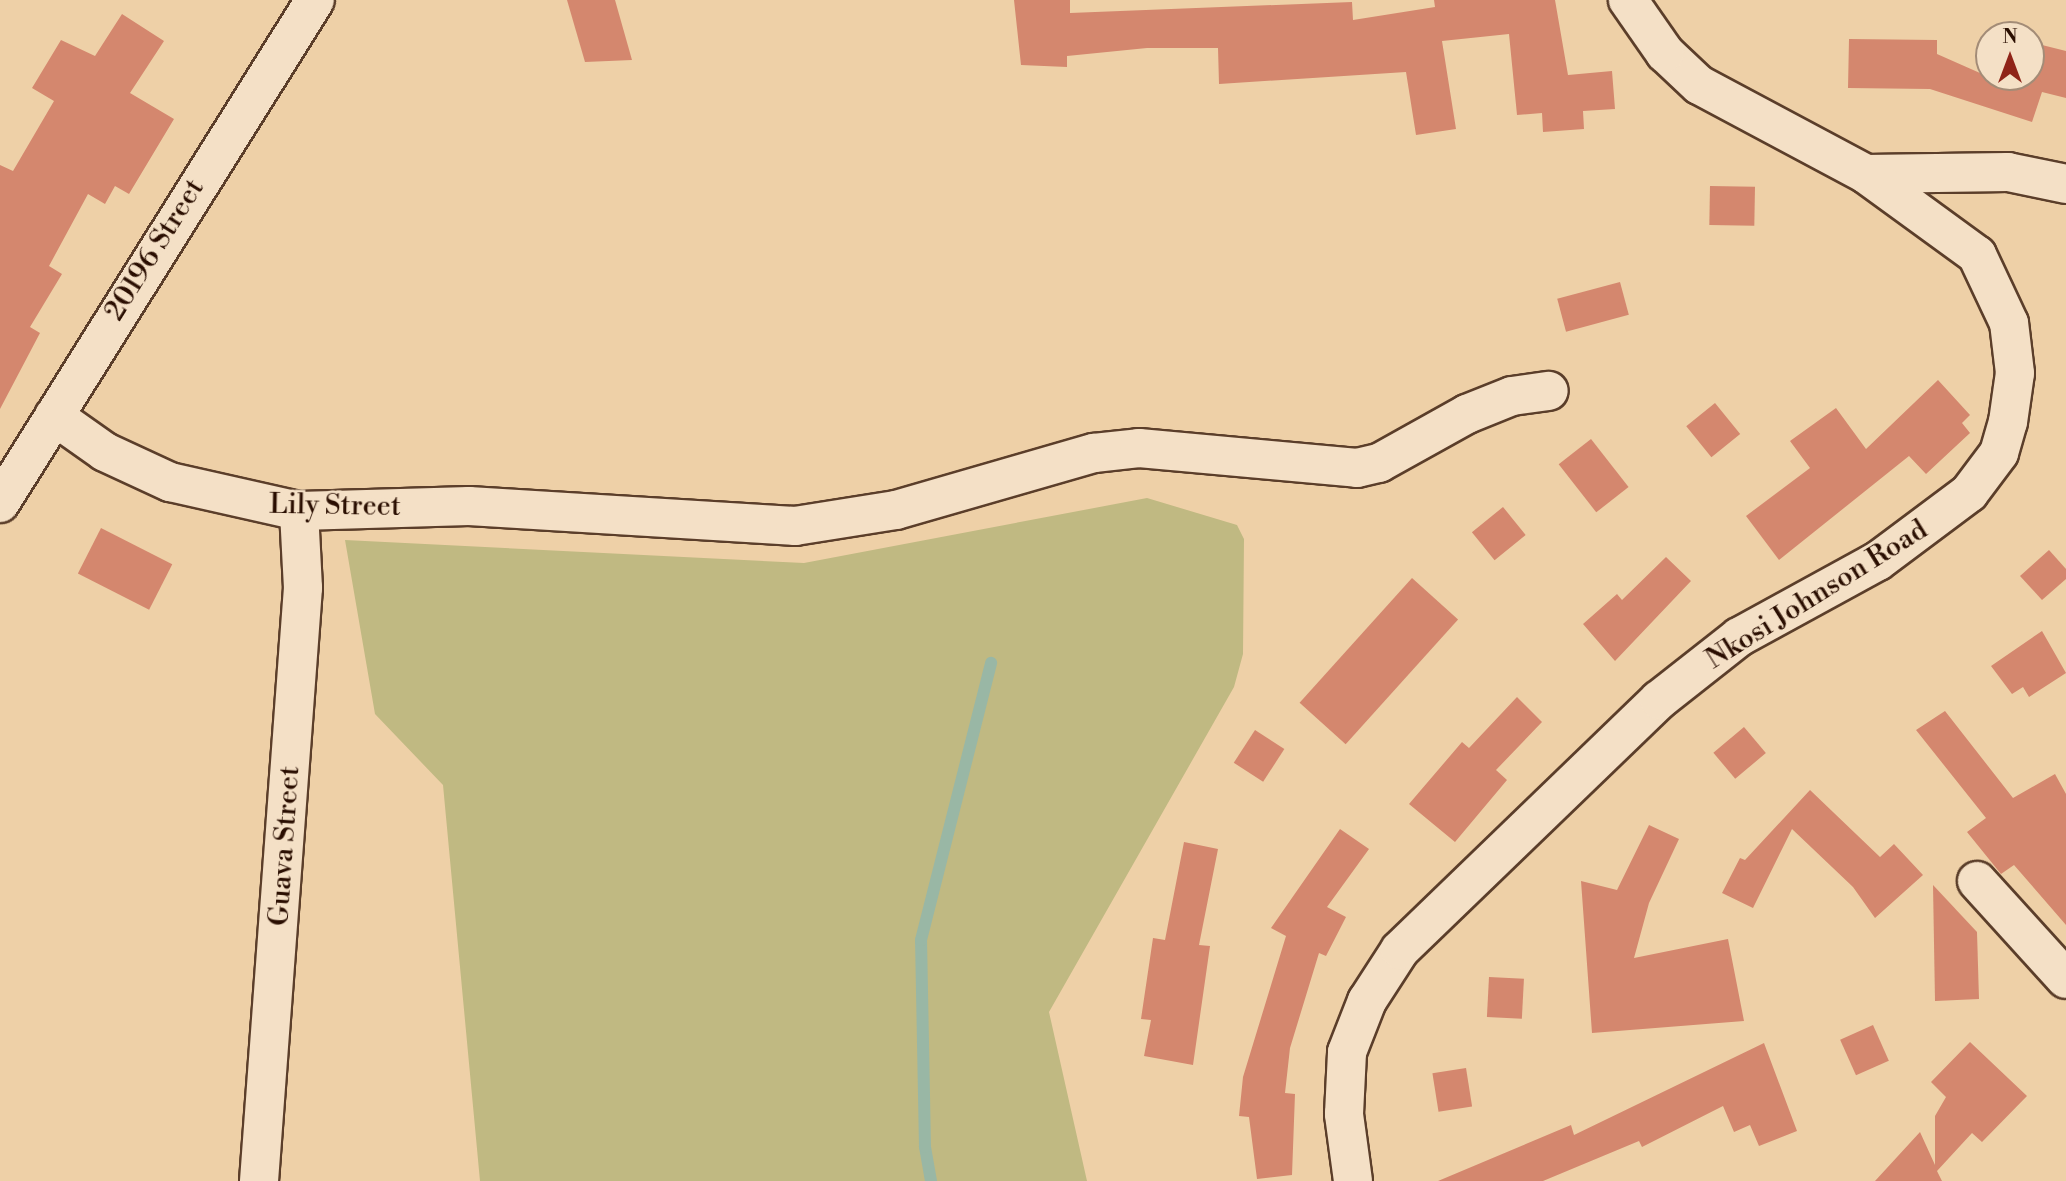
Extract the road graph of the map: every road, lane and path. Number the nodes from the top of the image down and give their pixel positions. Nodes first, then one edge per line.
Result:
1 (315, 0) edge
2 (1628, 0) edge
3 (1866, 174) junction
4 (2066, 184) edge
5 (1549, 391) dead end
6 (54, 416) junction
7 (0, 503) edge
8 (299, 511) junction
9 (1977, 881) dead end
10 (2066, 979) edge
11 (259, 1181) edge
12 (1353, 1181) edge

1 - 6 street, 20196 Street
2 - 3 street, Nkosi Johnson Road
3 - 4 street
3 - 12 street, Nkosi Johnson Road
5 - 8 street, Lily Street
6 - 7 street, 20196 Street
6 - 8 street, Lily Street
8 - 11 street, Guava Street
9 - 10 street

